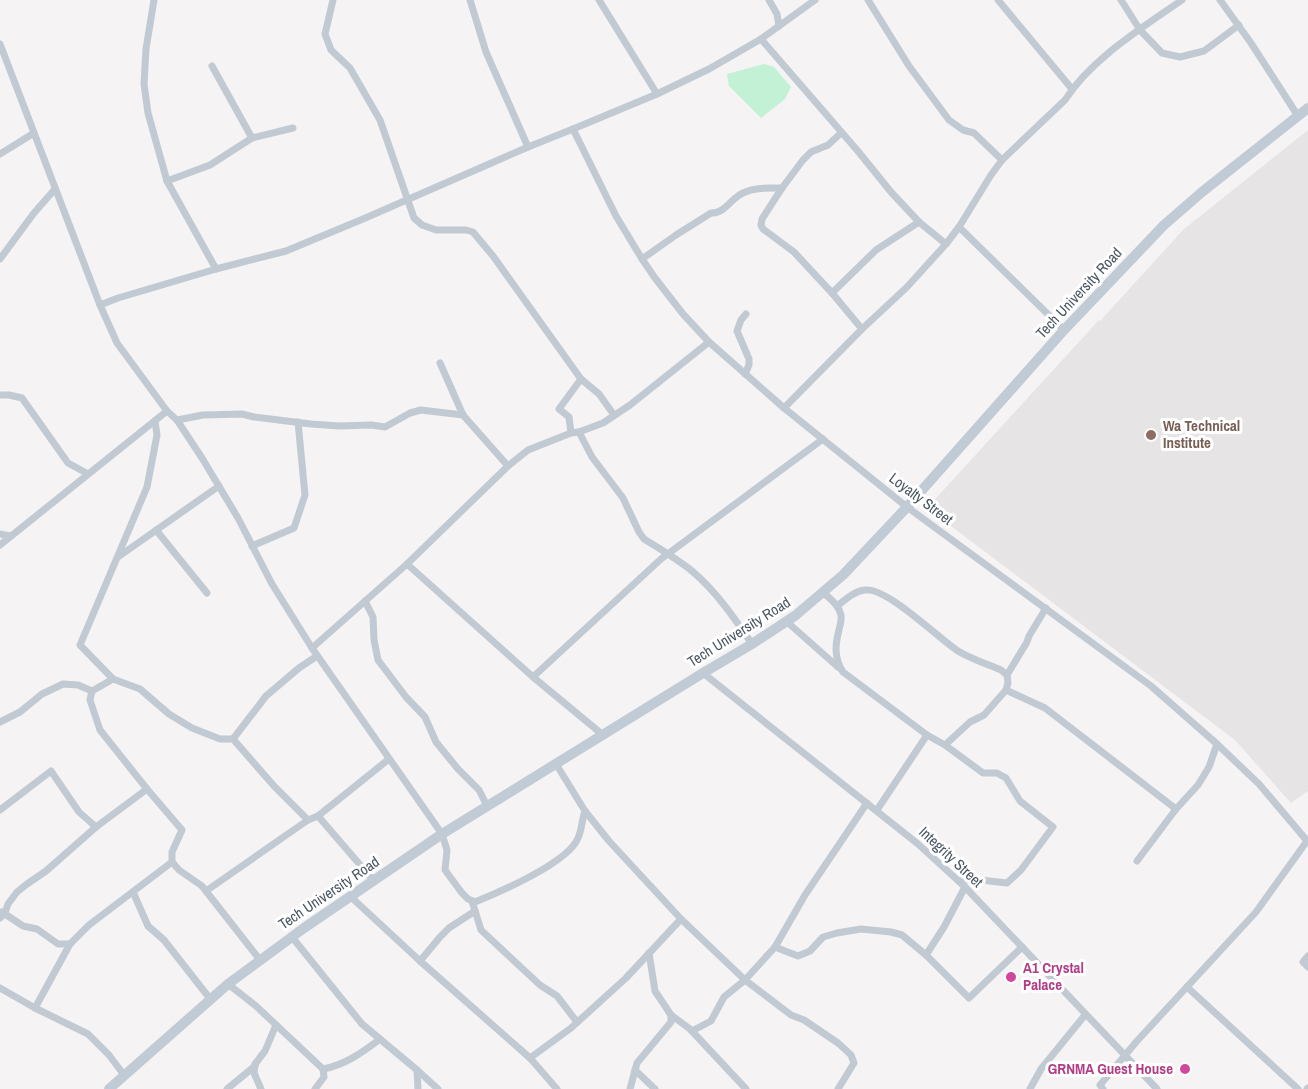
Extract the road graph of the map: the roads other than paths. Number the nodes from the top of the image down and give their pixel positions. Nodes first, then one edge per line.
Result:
1 (154, 0) edge
2 (333, 0) edge
3 (470, 0) edge
4 (599, 0) edge
5 (769, 0) edge
6 (815, 0) edge
7 (868, 0) edge
8 (1121, 0) edge
9 (1182, 0) edge
10 (1220, 0) edge
11 (1002, 1) edge
12 (1239, 25) junction
13 (779, 26) junction
14 (1140, 30) junction
15 (761, 39) junction
16 (0, 44) edge
17 (212, 66) dead end
18 (1071, 89) junction
19 (657, 94) junction
20 (1308, 108) edge
21 (1299, 116) junction
22 (293, 128) dead end
23 (573, 129) junction
24 (34, 133) junction
25 (841, 133) junction
26 (252, 138) junction
27 (528, 147) junction
28 (0, 154) edge
29 (1002, 160) junction
30 (167, 181) junction
31 (782, 188) junction
32 (55, 189) junction
33 (408, 199) junction
34 (919, 222) junction
35 (959, 227) junction
36 (946, 244) junction
37 (0, 259) edge
38 (642, 259) junction
39 (216, 269) junction
40 (832, 293) junction
41 (100, 305) junction
42 (746, 314) dead end
43 (862, 329) junction
44 (1064, 330) junction
45 (709, 342) junction
46 (440, 363) dead end
47 (745, 374) junction
48 (581, 379) junction
49 (0, 395) edge
50 (784, 408) junction
51 (168, 411) junction
52 (463, 415) junction
53 (614, 415) junction
54 (177, 420) junction
55 (155, 421) junction
56 (298, 422) junction
57 (579, 432) junction
58 (571, 433) junction
59 (823, 439) junction
60 (508, 466) junction
61 (88, 474) junction
62 (219, 486) junction
63 (907, 507) junction
64 (156, 530) junction
65 (0, 534) edge
66 (10, 536) junction
67 (0, 545) edge
68 (252, 546) junction
69 (667, 554) junction
70 (117, 558) junction
71 (407, 564) junction
72 (823, 592) junction
73 (207, 593) dead end
74 (365, 601) junction
75 (837, 606) junction
76 (1046, 608) junction
77 (786, 621) junction
78 (752, 644) junction
79 (312, 648) junction
80 (317, 656) junction
81 (843, 672) junction
82 (703, 673) junction
83 (1007, 675) junction
84 (534, 677) junction
85 (112, 679) junction
86 (1006, 690) junction
87 (92, 691) junction
88 (0, 722) edge
89 (603, 735) junction
90 (927, 735) junction
91 (233, 739) junction
92 (1217, 744) junction
93 (945, 745) junction
94 (389, 759) junction
95 (556, 764) junction
96 (147, 789) junction
97 (867, 803) junction
98 (1, 805) edge
99 (488, 806) junction
100 (1176, 809) junction
101 (878, 810) junction
102 (585, 811) junction
103 (318, 816) junction
104 (308, 820) junction
105 (96, 827) junction
106 (442, 834) junction
107 (1308, 842) edge
108 (1137, 861) dead end
109 (172, 862) junction
110 (374, 881) junction
111 (959, 881) junction
112 (965, 887) junction
113 (206, 891) junction
114 (133, 892) junction
115 (351, 897) junction
116 (472, 901) junction
117 (475, 911) junction
118 (2, 914) edge
119 (681, 919) junction
120 (292, 937) junction
121 (70, 944) junction
122 (775, 947) junction
123 (1022, 947) junction
124 (649, 953) junction
125 (926, 955) junction
126 (1308, 956) edge
127 (260, 960) junction
128 (420, 961) junction
129 (1308, 967) edge
130 (745, 980) junction
131 (228, 984) junction
132 (1187, 987) junction
133 (0, 988) edge
134 (211, 1000) junction
135 (35, 1008) junction
136 (672, 1015) junction
137 (1085, 1015) junction
138 (577, 1022) junction
139 (276, 1025) junction
140 (692, 1031) junction
141 (380, 1039) junction
142 (1125, 1055) junction
143 (530, 1058) junction
144 (255, 1066) junction
145 (323, 1069) junction
146 (417, 1070) junction
147 (635, 1070) junction
148 (124, 1075) junction
149 (555, 1088) edge
150 (109, 1089) edge
151 (227, 1089) edge
152 (261, 1089) edge
153 (315, 1089) edge
154 (418, 1089) edge
155 (438, 1089) edge
156 (630, 1089) edge
157 (655, 1089) edge
158 (746, 1089) edge
159 (838, 1089) edge
160 (1030, 1089) edge
161 (1103, 1089) edge
162 (1157, 1089) edge
163 (1298, 1089) edge

1 - 30 street
2 - 33 street
3 - 27 street
4 - 19 street
5 - 13 street
6 - 13 street
7 - 29 street
8 - 14 street
9 - 14 street
10 - 12 street
11 - 18 street
12 - 14 street
12 - 21 street
13 - 15 street
14 - 18 street
15 - 19 street
15 - 25 street
16 - 24 street
17 - 26 street
18 - 29 street
19 - 23 street
20 - 21 street, Tech University Road
21 - 44 street, Tech University Road
22 - 26 street
23 - 27 street
23 - 38 street, Loyalty Street
24 - 28 street
24 - 32 street
25 - 31 street
25 - 34 street
26 - 30 street
27 - 33 street
29 - 35 street
30 - 39 street
31 - 38 street
31 - 40 street
32 - 37 street
32 - 41 street
33 - 39 street
33 - 48 street
34 - 36 street
34 - 40 street
35 - 36 street
35 - 44 street
36 - 43 street
38 - 45 street, Loyalty Street
39 - 41 street
40 - 43 street
41 - 51 street
42 - 47 street
43 - 50 street
44 - 63 street, Tech University Road
45 - 47 street, Loyalty Street
45 - 53 street
46 - 52 street
47 - 50 street, Loyalty Street
48 - 53 street
48 - 58 street
49 - 61 street
50 - 59 street, Loyalty Street
51 - 54 street
51 - 55 street
52 - 56 street
52 - 60 street
53 - 57 street
54 - 56 street
54 - 62 street
55 - 61 street
55 - 70 street
56 - 68 street
57 - 58 street
57 - 69 street
58 - 60 street
59 - 63 street, Loyalty Street
59 - 69 street
60 - 71 street
61 - 66 street
62 - 64 street
62 - 68 street
63 - 72 street, Tech University Road
63 - 76 street, Loyalty Street
64 - 70 street
64 - 73 street
65 - 66 street
66 - 67 street
68 - 79 street
69 - 78 street
69 - 84 street
70 - 85 street
71 - 74 street
71 - 84 street
72 - 75 street
72 - 77 street, Tech University Road
74 - 79 street
74 - 99 street
75 - 81 street
75 - 83 street
76 - 83 street
76 - 92 street, Loyalty Street
77 - 78 street, Tech University Road
77 - 81 street
78 - 82 street, Tech University Road
79 - 80 street
80 - 91 street
80 - 94 street
81 - 90 street
82 - 89 street, Tech University Road
82 - 97 street, Integrity Street
83 - 86 street
84 - 89 street
85 - 87 street
85 - 91 street
86 - 93 street
86 - 100 street
87 - 88 street
87 - 96 street
89 - 95 street, Tech University Road
90 - 93 street
90 - 101 street
91 - 104 street
92 - 100 street
92 - 107 street, Loyalty Street
93 - 111 street
94 - 103 street
94 - 106 street
95 - 99 street, Tech University Road
95 - 102 street
96 - 105 street
96 - 109 street
97 - 101 street, Integrity Street
97 - 122 street
98 - 105 street
99 - 106 street, Tech University Road
100 - 108 street
101 - 111 street, Integrity Street
102 - 116 street
102 - 119 street
103 - 104 street
103 - 110 street
104 - 113 street
105 - 118 street
106 - 110 street, Tech University Road
106 - 116 street
107 - 132 street
109 - 113 street
109 - 114 street
110 - 115 street, Tech University Road
111 - 112 street, Integrity Street
112 - 123 street, Integrity Street
112 - 125 street
113 - 127 street
114 - 121 street
114 - 134 street
115 - 120 street, Tech University Road
115 - 128 street
116 - 117 street
117 - 128 street
117 - 138 street
118 - 121 street
119 - 124 street
119 - 130 street
120 - 127 street, Tech University Road
120 - 141 street
121 - 135 street
122 - 125 street
122 - 130 street
123 - 125 street
123 - 137 street, Integrity Street
124 - 136 street
124 - 138 street
126 - 129 street
127 - 131 street, Tech University Road
128 - 143 street
130 - 140 street
130 - 159 street
131 - 134 street, Tech University Road
131 - 139 street
132 - 142 street
132 - 163 street
133 - 135 street
134 - 148 street, Tech University Road
135 - 148 street
136 - 140 street
136 - 147 street
137 - 142 street, Integrity Street
137 - 160 street
138 - 143 street
139 - 144 street
139 - 145 street
140 - 158 street
141 - 145 street
141 - 146 street
142 - 161 street
142 - 162 street, Integrity Street
143 - 149 street
144 - 151 street
144 - 152 street
145 - 153 street
146 - 154 street
146 - 155 street
147 - 156 street
147 - 157 street
148 - 150 street, Tech University Road

